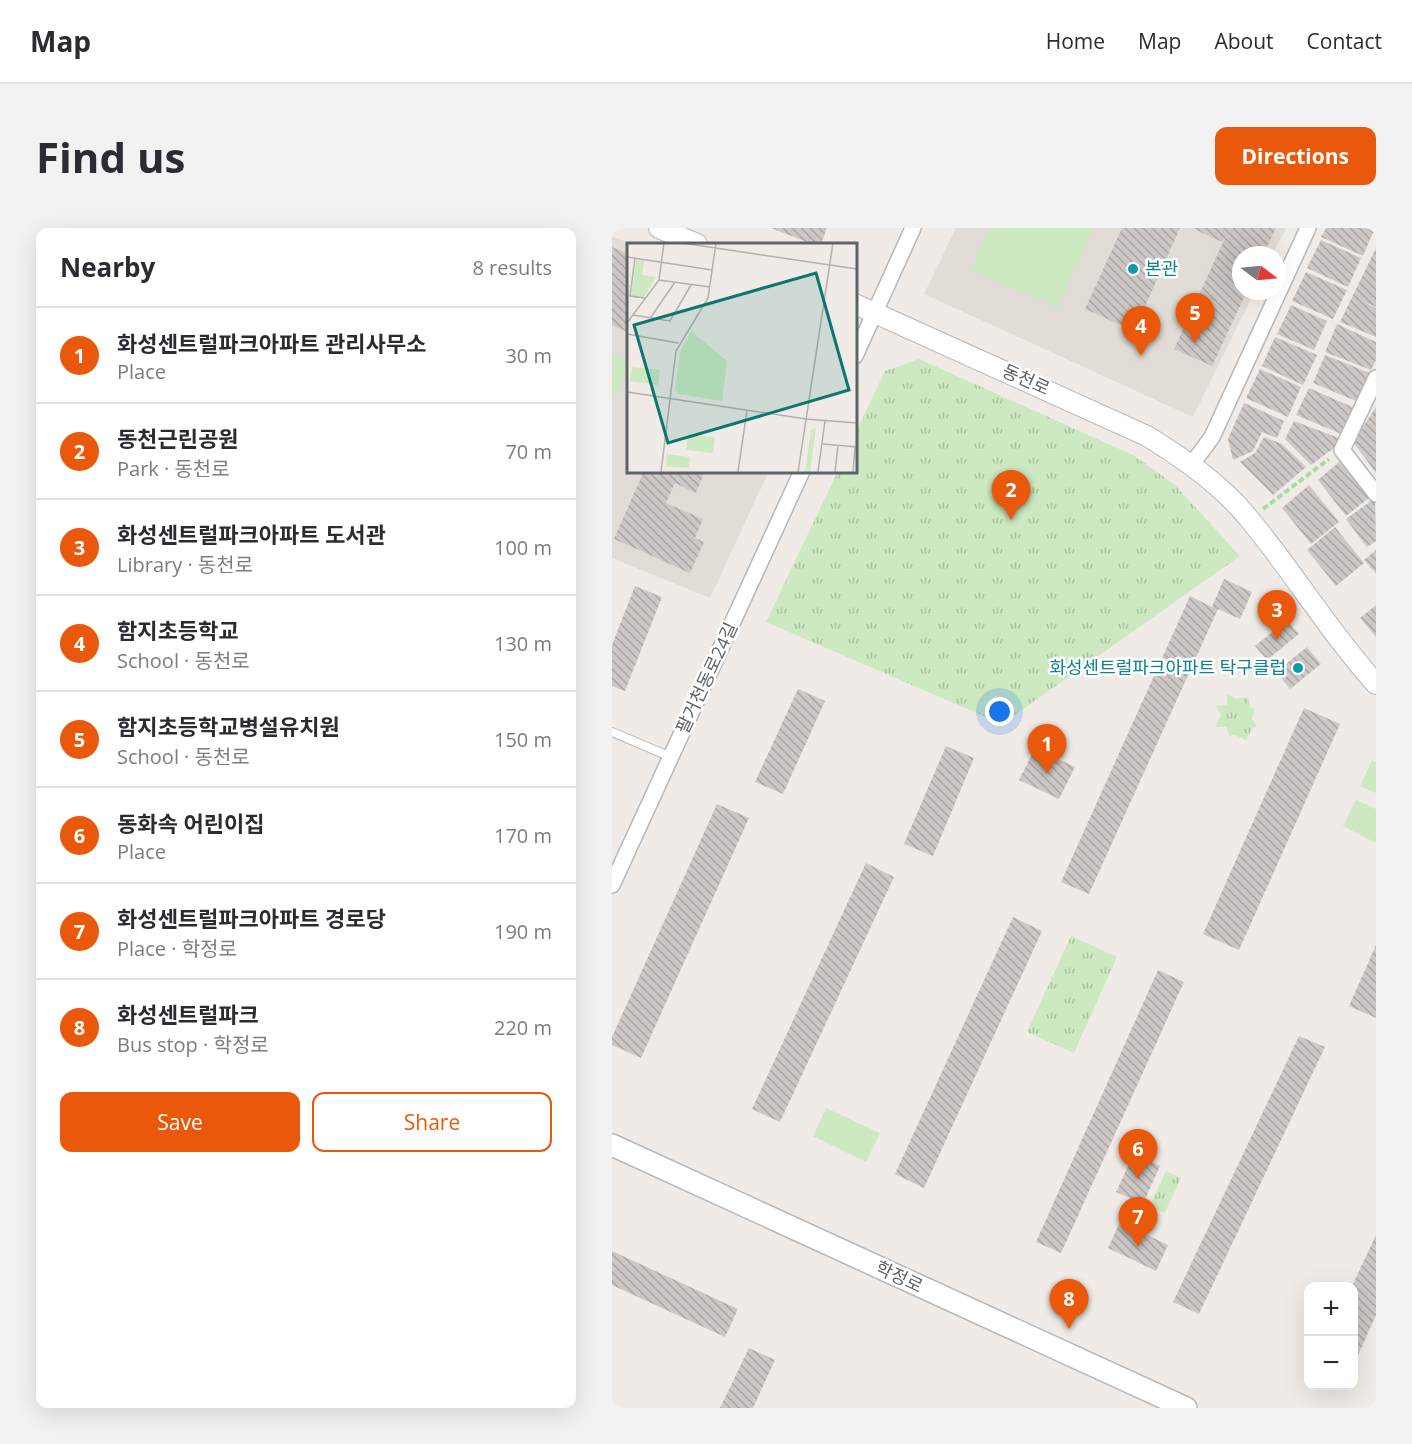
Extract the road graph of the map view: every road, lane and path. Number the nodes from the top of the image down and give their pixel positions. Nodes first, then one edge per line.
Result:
1 (659, 228) edge
2 (913, 228) edge
3 (1308, 228) edge
4 (696, 243) edge
5 (856, 304) edge
6 (875, 312) junction
7 (856, 354) edge
8 (1376, 378) edge
9 (1342, 450) junction
10 (1192, 464) junction
11 (802, 472) edge
12 (1376, 494) edge
13 (1250, 519) junction
14 (1376, 684) edge
15 (612, 732) edge
16 (671, 757) junction
17 (612, 885) edge
18 (612, 1145) edge
19 (1186, 1408) edge

1 - 4 street
2 - 6 street
3 - 10 street
5 - 6 street, 동천로
6 - 7 street
6 - 10 street, 동천로
8 - 9 street
9 - 12 street
9 - 13 path
10 - 13 street, 동천로
11 - 16 street, 팔거천동로24길
13 - 14 street, 동천로
15 - 16 lane
16 - 17 street, 팔거천동로24길
18 - 19 main road, 학정로

